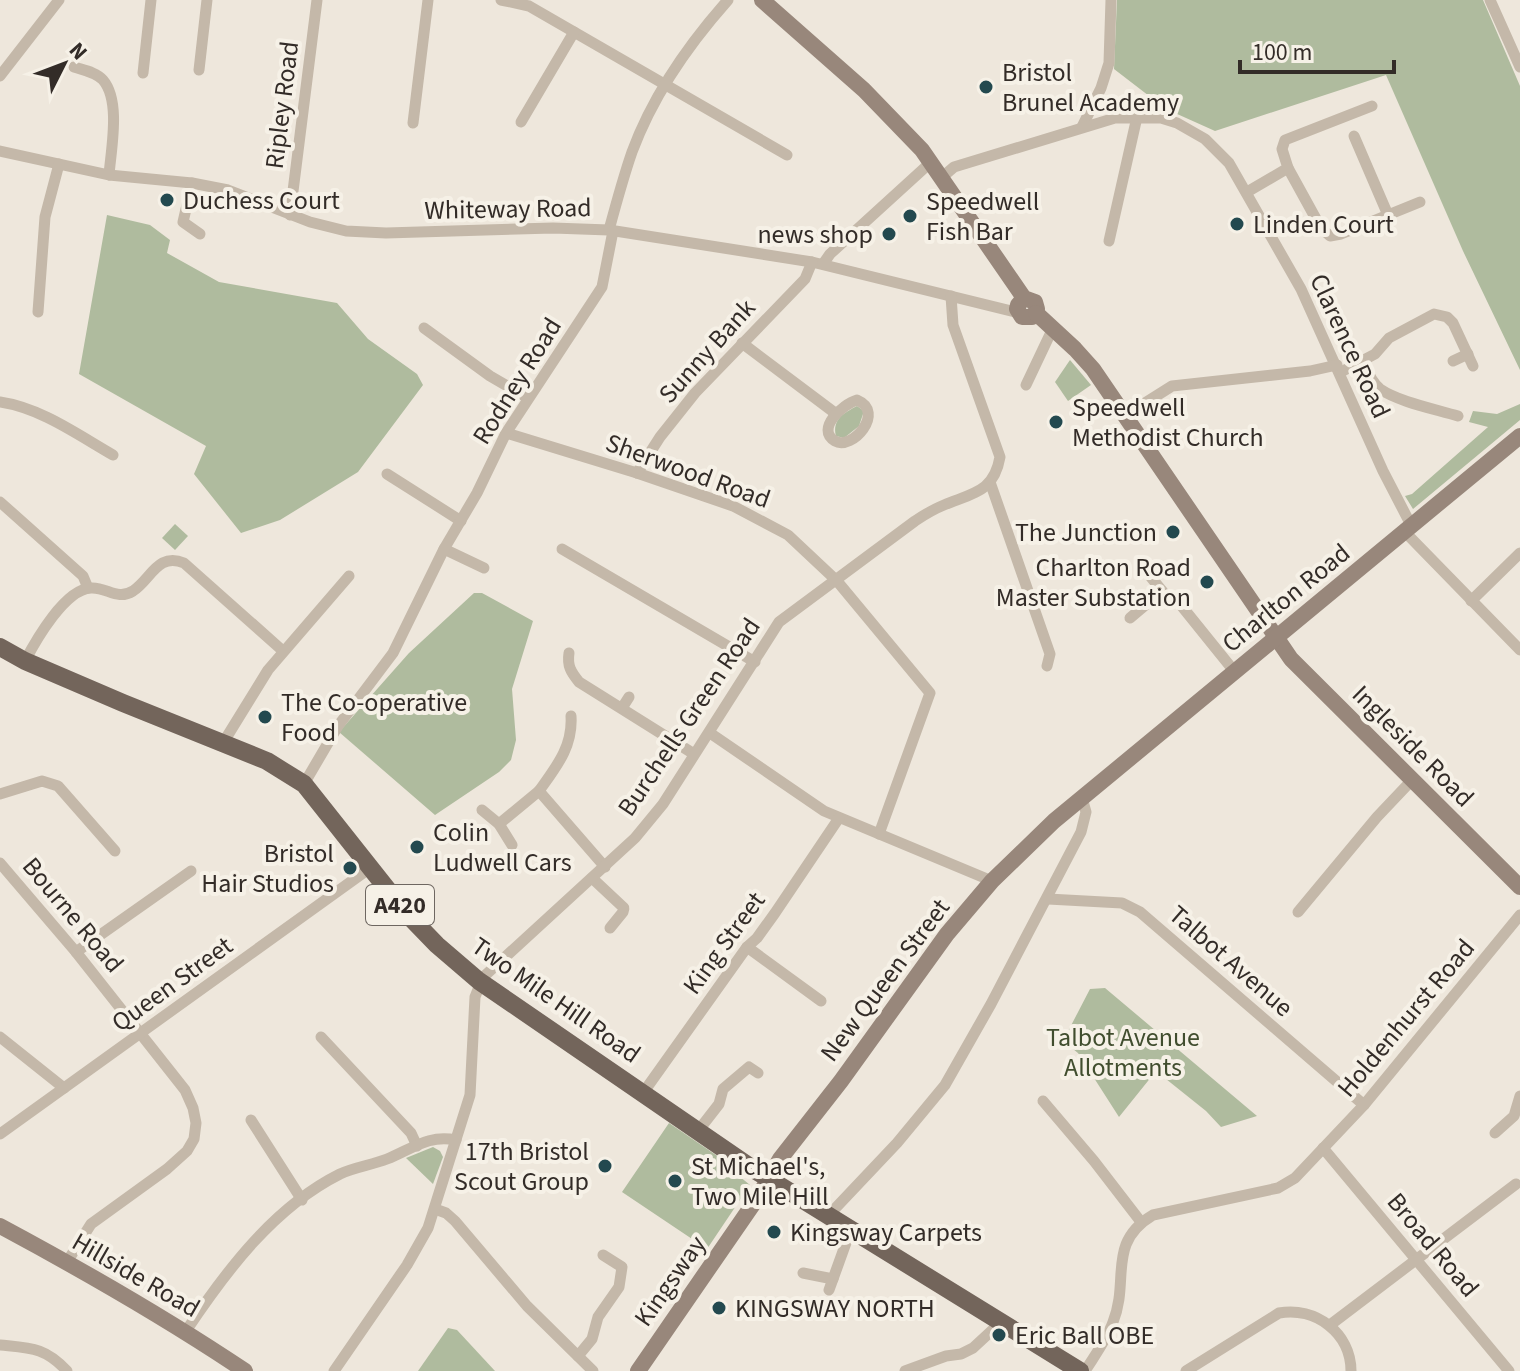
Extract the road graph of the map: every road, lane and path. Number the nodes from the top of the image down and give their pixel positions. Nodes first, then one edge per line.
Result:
1 (59, 0) edge
2 (151, 0) edge
3 (207, 0) edge
4 (317, 0) edge
5 (428, 0) edge
6 (728, 0) edge
7 (762, 0) edge
8 (1111, 0) edge
9 (1490, 0) edge
10 (509, 1) edge
11 (574, 32) junction
12 (74, 67) dead end
13 (1520, 67) edge
14 (199, 70) dead end
15 (143, 73) dead end
16 (0, 76) edge
17 (664, 84) junction
18 (1372, 106) dead end
19 (1137, 117) junction
20 (521, 122) dead end
21 (413, 123) dead end
22 (1082, 127) junction
23 (1354, 136) dead end
24 (0, 151) edge
25 (787, 155) dead end
26 (926, 156) junction
27 (59, 164) junction
28 (1288, 168) junction
29 (947, 173) junction
30 (109, 175) junction
31 (192, 183) junction
32 (1247, 192) junction
33 (1420, 202) dead end
34 (290, 215) junction
35 (1388, 215) junction
36 (611, 231) junction
37 (200, 234) dead end
38 (983, 237) junction
39 (1109, 241) dead end
40 (817, 263) junction
41 (951, 296) junction
42 (1026, 308) junction
43 (38, 312) dead end
44 (424, 328) dead end
45 (1053, 328) junction
46 (742, 343) junction
47 (1468, 354) junction
48 (1453, 361) dead end
49 (1363, 362) junction
50 (1473, 366) dead end
51 (1339, 368) junction
52 (1026, 385) dead end
53 (528, 398) junction
54 (0, 402) edge
55 (835, 413) dead end
56 (1126, 415) junction
57 (1458, 416) dead end
58 (506, 433) junction
59 (1520, 436) edge
60 (113, 455) dead end
61 (637, 473) junction
62 (387, 474) dead end
63 (990, 482) junction
64 (1, 497) edge
65 (461, 521) junction
66 (1408, 528) junction
67 (444, 549) junction
68 (562, 549) dead end
69 (1520, 553) edge
70 (484, 568) dead end
71 (1146, 571) dead end
72 (349, 576) dead end
73 (837, 581) junction
74 (88, 588) junction
75 (1162, 591) junction
76 (1471, 601) junction
77 (1130, 618) dead end
78 (1275, 638) junction
79 (0, 647) edge
80 (1520, 650) edge
81 (283, 651) junction
82 (569, 653) dead end
83 (25, 661) junction
84 (755, 662) junction
85 (1047, 666) dead end
86 (1234, 671) junction
87 (571, 716) dead end
88 (710, 733) junction
89 (223, 743) junction
90 (694, 754) junction
91 (1413, 779) junction
92 (304, 784) junction
93 (539, 791) junction
94 (0, 794) edge
95 (1082, 798) junction
96 (482, 810) dead end
97 (839, 818) junction
98 (1054, 821) joint
99 (499, 824) junction
100 (879, 834) junction
101 (512, 845) dead end
102 (115, 851) dead end
103 (0, 863) edge
104 (605, 867) junction
105 (370, 868) junction
106 (191, 871) dead end
107 (592, 878) junction
108 (992, 881) junction
109 (1520, 887) edge
110 (1048, 899) junction
111 (1298, 912) dead end
112 (1520, 915) edge
113 (610, 928) dead end
114 (747, 947) junction
115 (76, 952) junction
116 (480, 981) junction
117 (821, 1001) dead end
118 (141, 1034) junction
119 (0, 1037) edge
120 (321, 1037) dead end
121 (758, 1073) dead end
122 (64, 1088) junction
123 (643, 1093) junction
124 (1520, 1096) edge
125 (1043, 1101) dead end
126 (1364, 1105) junction
127 (251, 1120) dead end
128 (698, 1131) junction
129 (1495, 1133) dead end
130 (0, 1134) edge
131 (456, 1140) junction
132 (417, 1146) junction
133 (1323, 1148) junction
134 (768, 1179) junction
135 (1515, 1183) edge
136 (302, 1200) junction
137 (435, 1209) junction
138 (828, 1216) junction
139 (1141, 1222) junction
140 (0, 1226) edge
141 (851, 1229) junction
142 (603, 1255) dead end
143 (1417, 1259) junction
144 (67, 1262) junction
145 (803, 1273) dead end
146 (1000, 1323) junction
147 (1330, 1325) junction
148 (186, 1331) junction
149 (0, 1345) edge
150 (578, 1356) junction
151 (67, 1371) edge
152 (245, 1371) edge
153 (334, 1371) edge
154 (593, 1371) edge
155 (638, 1371) edge
156 (905, 1371) edge
157 (1083, 1371) edge
158 (1186, 1371) edge
159 (1351, 1371) edge
160 (1509, 1371) edge

1 - 16 street
2 - 15 street
3 - 14 street
4 - 34 street, Ripley Road
5 - 21 street
6 - 17 street, Rodney Road
7 - 26 street
8 - 22 street
9 - 13 street
10 - 11 street
11 - 17 street
11 - 20 street
12 - 30 street
17 - 25 street
17 - 36 street, Rodney Road
18 - 28 street
19 - 22 street, Clarence Road
19 - 32 street, Clarence Road
19 - 39 street
22 - 29 street, Clarence Road
23 - 35 street
24 - 27 street, Whiteway Road
26 - 29 street
26 - 38 street
26 - 40 street, Sunny Bank
27 - 30 street, Whiteway Road
27 - 43 street
28 - 32 street
28 - 35 street
29 - 38 street
30 - 31 street, Whiteway Road
31 - 34 street, Whiteway Road
31 - 37 street
32 - 51 street, Clarence Road
33 - 35 street
34 - 36 street, Whiteway Road
36 - 40 street, Whiteway Road
36 - 53 street, Rodney Road
38 - 42 street, Ingleside Road
40 - 41 street, Whiteway Road
40 - 46 street, Sunny Bank
41 - 42 street, Whiteway Road
41 - 63 street
42 - 45 street, Ingleside Road
44 - 53 street
45 - 52 street
45 - 56 street, Ingleside Road
46 - 55 street
46 - 61 street, Sunny Bank
47 - 48 street
47 - 49 street
47 - 50 street
49 - 51 street
49 - 57 street
51 - 56 street
51 - 66 street, Clarence Road
53 - 58 street, Rodney Road
54 - 60 street
56 - 78 street, Ingleside Road
58 - 61 street, Sherwood Road
58 - 65 street, Rodney Road
59 - 66 street, Charlton Road
61 - 73 street, Sherwood Road
62 - 65 street
63 - 73 street, Burchells Green Road
63 - 85 street
64 - 74 street
65 - 67 street, Rodney Road
66 - 76 street, Clarence Road
66 - 78 street, Charlton Road
67 - 70 street
67 - 92 street, Rodney Road
68 - 84 street
69 - 76 street
71 - 75 street
72 - 81 street
73 - 84 street, Burchells Green Road
73 - 100 street, Sherwood Road
74 - 81 street
74 - 83 street
75 - 77 street
75 - 86 street
76 - 80 street, Clarence Road
78 - 86 street, Charlton Road
78 - 91 street, Ingleside Road
79 - 83 main road, A420
81 - 89 street
82 - 90 street
83 - 89 main road, Two Mile Hill Road / A420
84 - 88 street, Burchells Green Road
86 - 95 street, Charlton Road
87 - 93 street
88 - 90 street, Burchells Green Road
88 - 97 street
89 - 92 main road, Two Mile Hill Road / A420
90 - 104 street, Burchells Green Road
91 - 109 street, Ingleside Road
91 - 111 street
92 - 105 main road, Two Mile Hill Road / A420
93 - 99 street
93 - 104 street
94 - 102 street
95 - 98 street, Charlton Road
95 - 110 street
96 - 99 street
97 - 100 street
97 - 114 street, King Street
98 - 108 street, New Queen Street
99 - 101 street
100 - 108 street
103 - 115 street, Bourne Road
104 - 107 street, Burchells Green Road
105 - 116 main road, Two Mile Hill Road / A420
105 - 118 street, Queen Street
106 - 115 street
107 - 113 street
107 - 116 street, Burchells Green Road
108 - 134 street, New Queen Street
110 - 126 street, Talbot Avenue
110 - 138 street
112 - 126 street, Holdenhurst Road
114 - 117 street
114 - 123 street, King Street
115 - 118 street, Bourne Road
116 - 123 main road, Two Mile Hill Road / A420
116 - 131 street
118 - 122 street, Queen Street
118 - 144 street, Bourne Road
119 - 122 street
120 - 132 street
121 - 128 street
122 - 130 street, Queen Street
123 - 128 main road, Two Mile Hill Road / A420
124 - 129 street
125 - 139 street
126 - 133 street, Holdenhurst Road
127 - 136 street
128 - 134 main road, Two Mile Hill Road / A420
131 - 132 street
131 - 137 street
132 - 136 street
133 - 139 street, Holdenhurst Road
133 - 143 street, Broad Road
134 - 138 main road, Two Mile Hill Road / A420
134 - 155 street, Kingsway
135 - 143 street
136 - 148 street
137 - 150 street
137 - 153 street
138 - 141 main road, Two Mile Hill Road / A420
139 - 157 street
140 - 144 street, Hillside Road
141 - 145 street
141 - 146 main road, Two Mile Hill Road / A420
142 - 150 street
143 - 147 street
143 - 160 street, Broad Road
144 - 148 street, Hillside Road
146 - 156 street
146 - 157 main road, Two Mile Hill Road / A420
147 - 158 street
147 - 159 street
148 - 152 street, Hillside Road
149 - 151 street
150 - 154 street

